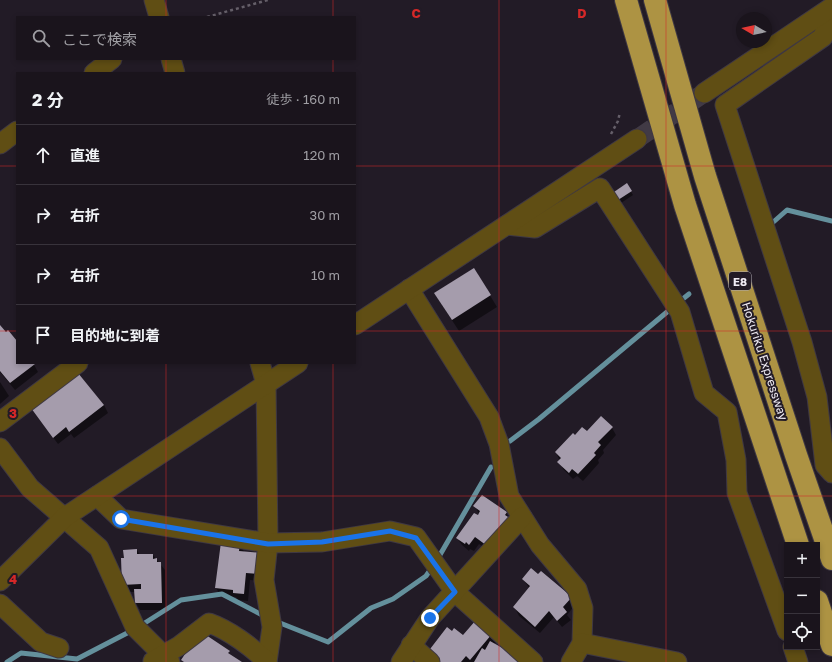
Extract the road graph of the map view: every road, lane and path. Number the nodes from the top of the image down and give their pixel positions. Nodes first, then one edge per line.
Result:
1 (154, 0) edge
2 (268, 0) edge
3 (626, 0) edge
4 (655, 0) edge
5 (832, 8) edge
6 (159, 16) edge
7 (211, 16) edge
8 (111, 60) edge
9 (171, 60) edge
10 (95, 72) edge
11 (175, 72) edge
12 (704, 93) tunnel mouth
13 (16, 132) edge
14 (637, 139) tunnel mouth
15 (0, 144) edge
16 (507, 225) junction
17 (409, 289) junction
18 (356, 324) edge
19 (77, 364) edge
20 (260, 364) edge
21 (296, 364) edge
22 (266, 384) junction
23 (0, 422) edge
24 (0, 448) edge
25 (832, 474) edge
26 (97, 496) junction
27 (65, 517) junction
28 (522, 517) junction
29 (797, 542) edge
30 (268, 544) junction
31 (832, 559) edge
32 (0, 580) edge
33 (455, 592) junction
34 (0, 604) edge
35 (820, 610) edge
36 (784, 623) edge
37 (582, 642) junction
38 (411, 645) junction
39 (832, 645) edge
40 (59, 648) dead end
41 (794, 650) edge
42 (161, 660) edge
43 (267, 662) edge
44 (401, 662) edge
45 (430, 662) edge
46 (533, 662) edge
47 (571, 662) edge
48 (678, 662) edge
49 (798, 662) edge

1 - 6 street
2 - 7 path
3 - 29 highway, E8
4 - 31 highway, Hokuriku Expressway / E8
5 - 12 street
5 - 25 street
8 - 10 street
9 - 11 street
13 - 15 street
14 - 16 street
16 - 17 street
16 - 36 street
17 - 18 street
17 - 28 street
19 - 23 street
20 - 22 street
21 - 22 street
22 - 26 street
22 - 30 street
24 - 27 street
26 - 27 street
26 - 30 street
27 - 32 street
27 - 42 street
28 - 33 street
28 - 37 street
30 - 33 street
30 - 43 street
33 - 38 street
33 - 46 street
34 - 40 street
35 - 39 highway
37 - 47 street
37 - 48 street
38 - 44 street
38 - 45 street
41 - 49 street
42 - 43 street

